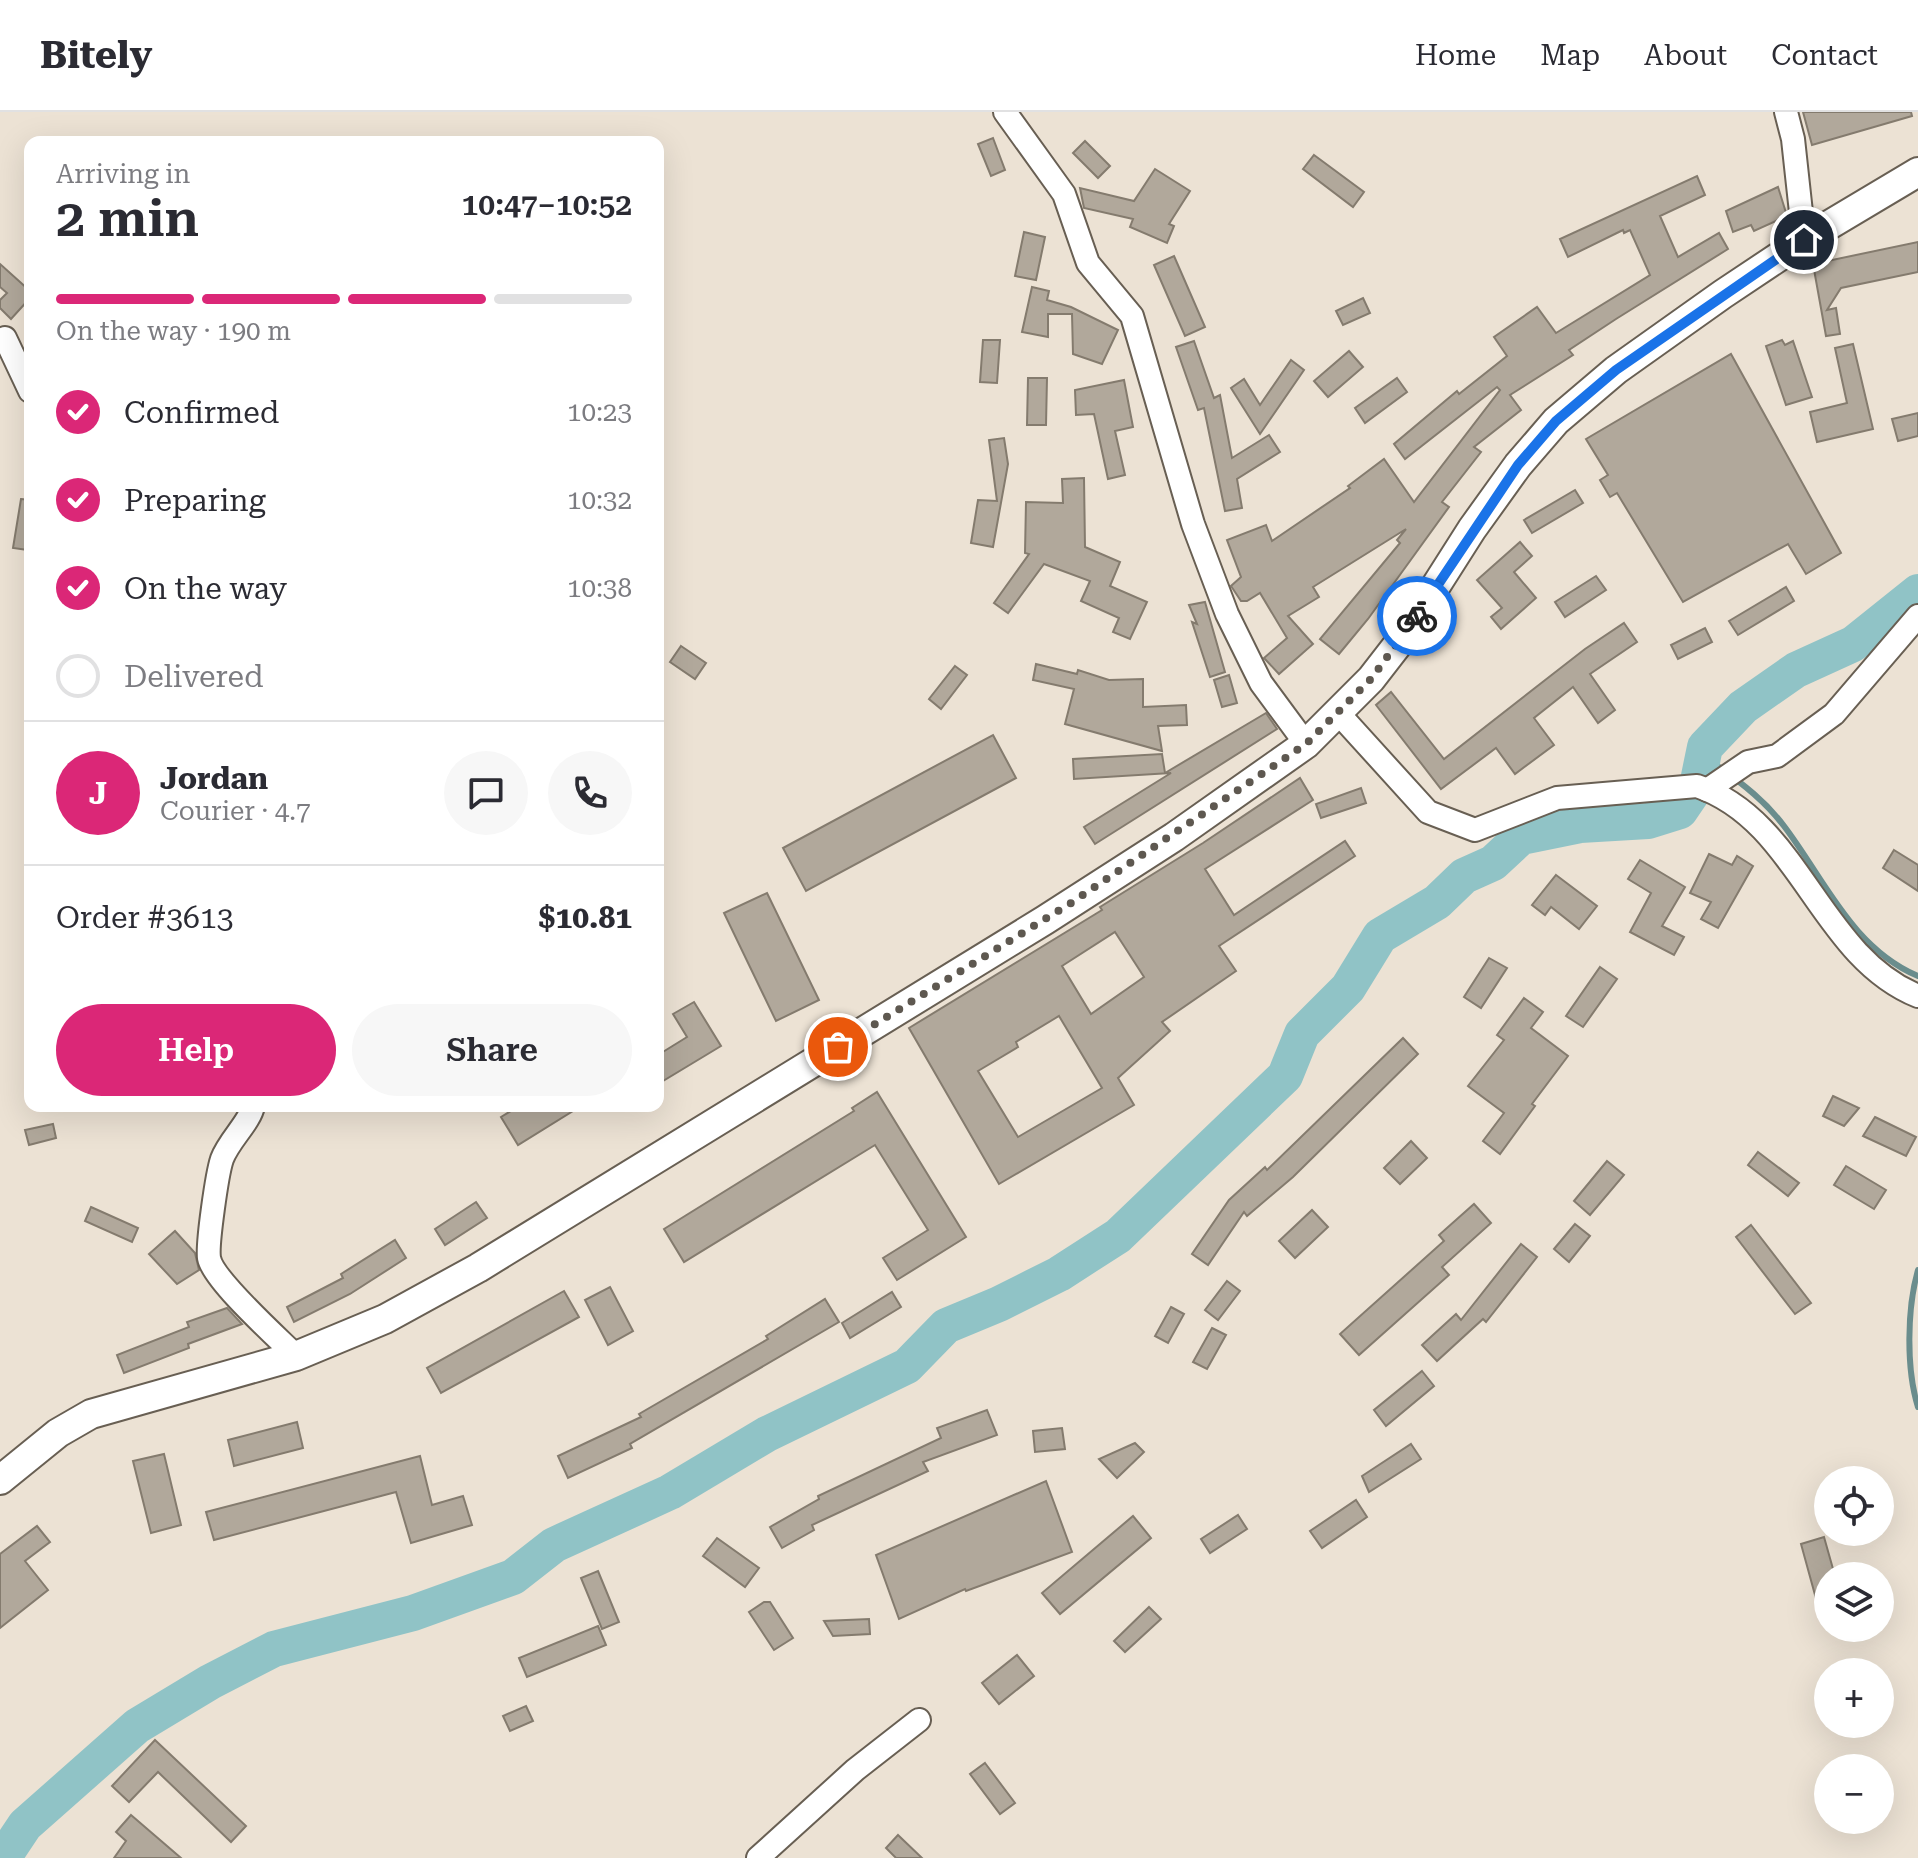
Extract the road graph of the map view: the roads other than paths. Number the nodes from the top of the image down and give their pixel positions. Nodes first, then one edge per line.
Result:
1 (1005, 112) edge
2 (1786, 112) edge
3 (1918, 172) edge
4 (1804, 240) junction
5 (5, 338) dead end
6 (24, 378) edge
7 (1918, 616) edge
8 (1322, 730) junction
9 (1707, 790) junction
10 (1918, 996) edge
11 (252, 1112) edge
12 (296, 1356) junction
13 (0, 1480) edge
14 (919, 1720) dead end
15 (758, 1858) edge

1 - 8 street
2 - 4 street
3 - 4 street
4 - 8 street
5 - 6 street
7 - 9 street
8 - 9 street
8 - 12 street
9 - 10 street
11 - 12 street
12 - 13 street
14 - 15 street

